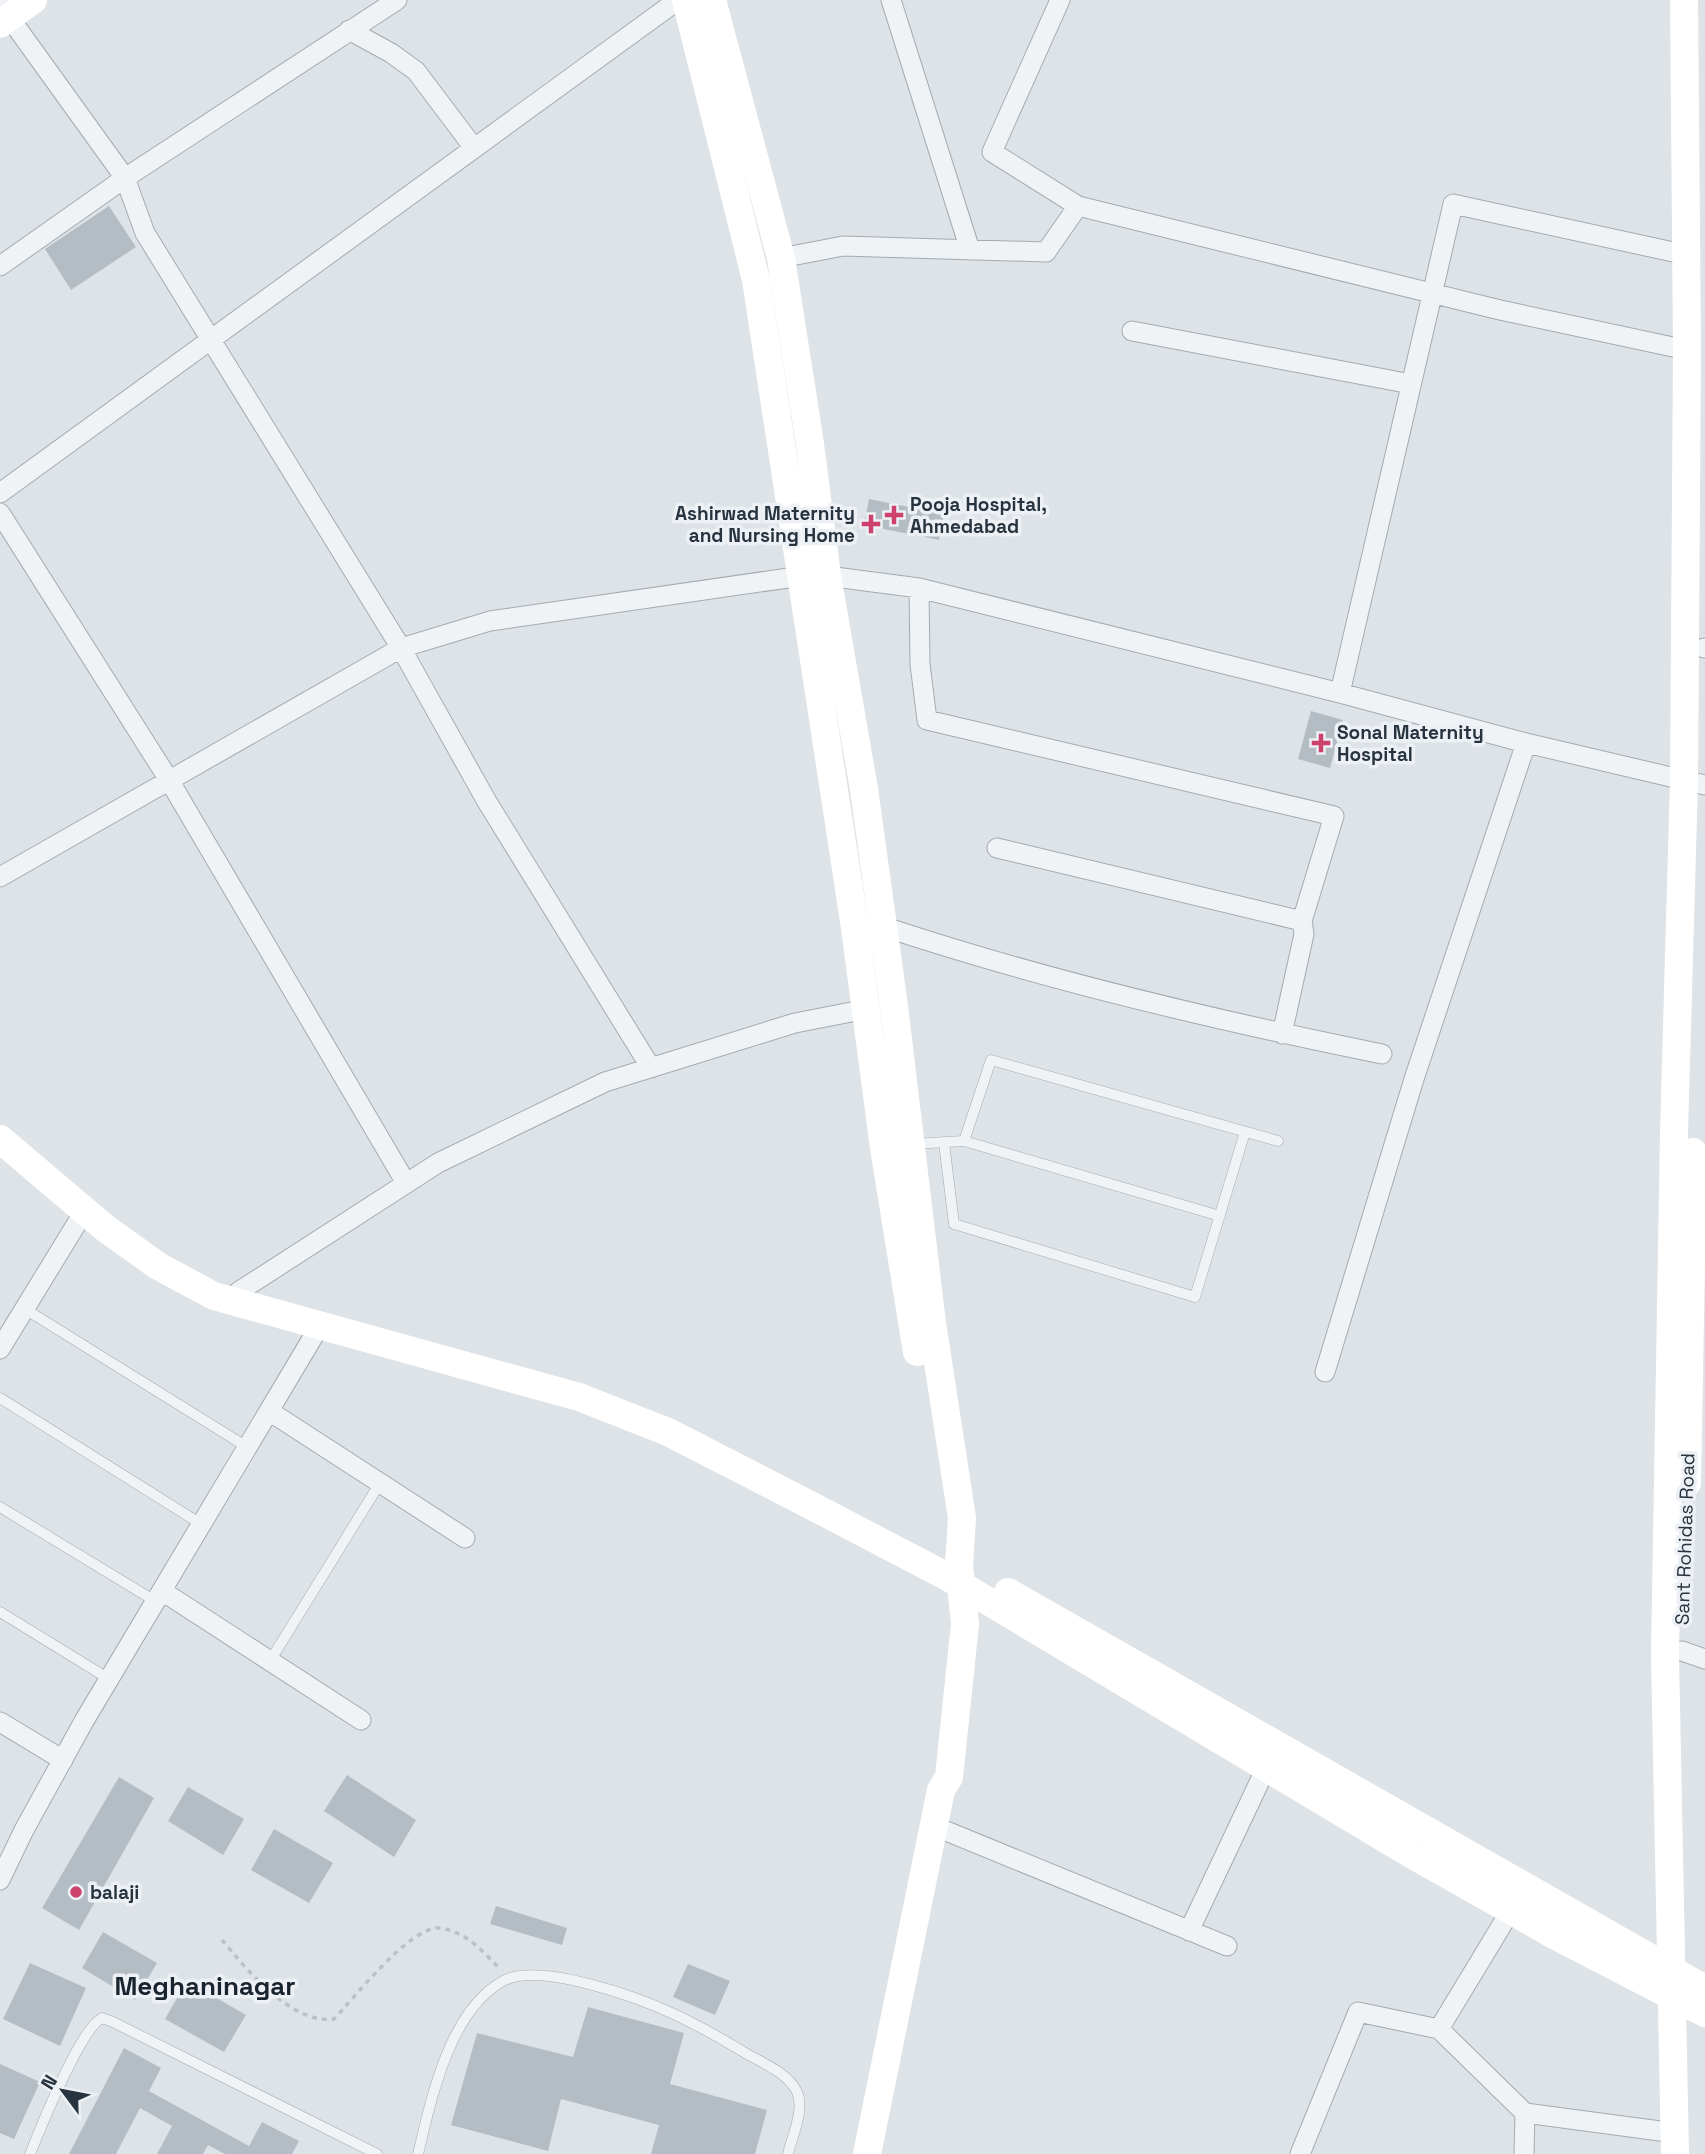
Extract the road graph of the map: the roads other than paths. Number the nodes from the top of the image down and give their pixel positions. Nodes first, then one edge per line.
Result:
1 (33, 0) edge
2 (397, 0) edge
3 (678, 0) edge
4 (686, 0) edge
5 (712, 0) edge
6 (891, 0) edge
7 (1060, 0) edge
8 (1684, 0) edge
9 (1700, 0) edge
10 (4, 14) edge
11 (349, 30) junction
12 (474, 148) junction
13 (125, 178) junction
14 (1077, 206) junction
15 (970, 250) junction
16 (1687, 256) junction
17 (782, 258) junction
18 (0, 266) edge
19 (1432, 294) junction
20 (1699, 318) edge
21 (1132, 331) dead end
22 (210, 341) junction
23 (1687, 350) junction
24 (1411, 384) junction
25 (0, 493) edge
26 (0, 513) edge
27 (815, 576) junction
28 (919, 587) junction
29 (401, 648) junction
30 (1704, 648) edge
31 (1340, 693) junction
32 (1526, 743) junction
33 (169, 780) junction
34 (1696, 783) edge
35 (998, 848) dead end
36 (0, 877) edge
37 (1302, 921) junction
38 (882, 926) junction
39 (894, 1006) junction
40 (864, 1009) junction
41 (1282, 1034) junction
42 (1382, 1054) dead end
43 (651, 1068) junction
44 (0, 1125) edge
45 (1245, 1132) junction
46 (0, 1139) edge
47 (964, 1141) junction
48 (1278, 1142) dead end
49 (944, 1143) junction
50 (910, 1144) junction
51 (406, 1183) junction
52 (85, 1210) junction
53 (1220, 1216) junction
54 (236, 1297) junction
55 (919, 1298) junction
56 (25, 1309) junction
57 (320, 1327) junction
58 (0, 1349) edge
59 (1325, 1372) dead end
60 (0, 1398) edge
61 (269, 1411) junction
62 (247, 1447) junction
63 (380, 1483) junction
64 (0, 1507) edge
65 (201, 1524) junction
66 (465, 1538) dead end
67 (952, 1571) junction
68 (159, 1596) junction
69 (0, 1612) edge
70 (1694, 1655) edge
71 (270, 1661) junction
72 (109, 1679) junction
73 (361, 1720) dead end
74 (0, 1722) edge
75 (63, 1759) junction
76 (1266, 1768) junction
77 (934, 1826) junction
78 (0, 1881) edge
79 (1511, 1910) junction
80 (1189, 1931) junction
81 (1227, 1946) dead end
82 (1688, 1992) edge
83 (1438, 2029) junction
84 (1525, 2113) junction
85 (1679, 2147) edge
86 (30, 2154) edge
87 (377, 2154) edge
88 (418, 2154) edge
89 (788, 2154) edge
90 (867, 2154) edge
91 (1300, 2154) edge
92 (1524, 2154) edge

1 - 10 street
2 - 11 street
3 - 12 street
4 - 27 street
5 - 17 street
6 - 15 street
7 - 14 street
8 - 16 street
9 - 20 street, Sant Rohidas Road
10 - 13 street
11 - 12 street
11 - 13 street
12 - 22 street
13 - 18 street
13 - 22 street
14 - 15 street
14 - 19 street
15 - 17 street
16 - 19 street
16 - 20 street
17 - 27 street
19 - 23 street
19 - 24 street
20 - 23 street
20 - 30 street, Sant Rohidas Road
21 - 24 street
22 - 25 street
22 - 29 street
23 - 34 street
24 - 31 street
26 - 33 street
27 - 28 street
27 - 29 street
27 - 38 street
27 - 40 street
28 - 31 street
28 - 37 street
29 - 33 street
29 - 43 street
30 - 34 street, Sant Rohidas Road
31 - 32 street
32 - 34 street
32 - 59 street
33 - 36 street
33 - 51 street
34 - 70 street, Sant Rohidas Road
34 - 82 street
35 - 37 street
37 - 41 street
38 - 39 street
38 - 41 street
39 - 40 street
39 - 50 street
40 - 43 street
40 - 55 street
41 - 42 street
43 - 51 street
44 - 54 street
45 - 47 lane
45 - 48 lane
45 - 53 lane
46 - 52 street
47 - 49 lane
47 - 53 lane
49 - 50 lane
49 - 53 lane
50 - 55 street
51 - 54 street
52 - 54 street
52 - 56 street
54 - 57 street
54 - 67 street
55 - 67 street
56 - 58 street
56 - 62 lane
57 - 61 street
57 - 67 street
60 - 65 lane
61 - 62 street
61 - 63 street
62 - 65 street
63 - 66 street
63 - 71 lane
64 - 68 lane
65 - 68 street
67 - 76 street
67 - 77 street
67 - 82 street
68 - 71 street
68 - 72 street
69 - 72 lane
70 - 82 street, Sant Rohidas Road
71 - 73 street
72 - 75 street
74 - 75 street
75 - 78 street
76 - 79 street
76 - 80 street
77 - 80 street
77 - 90 street
79 - 82 street
79 - 83 street
80 - 81 street
82 - 85 street, Sant Rohidas Road
83 - 84 street
83 - 91 street
84 - 85 street
84 - 92 street
86 - 87 lane
88 - 89 lane

